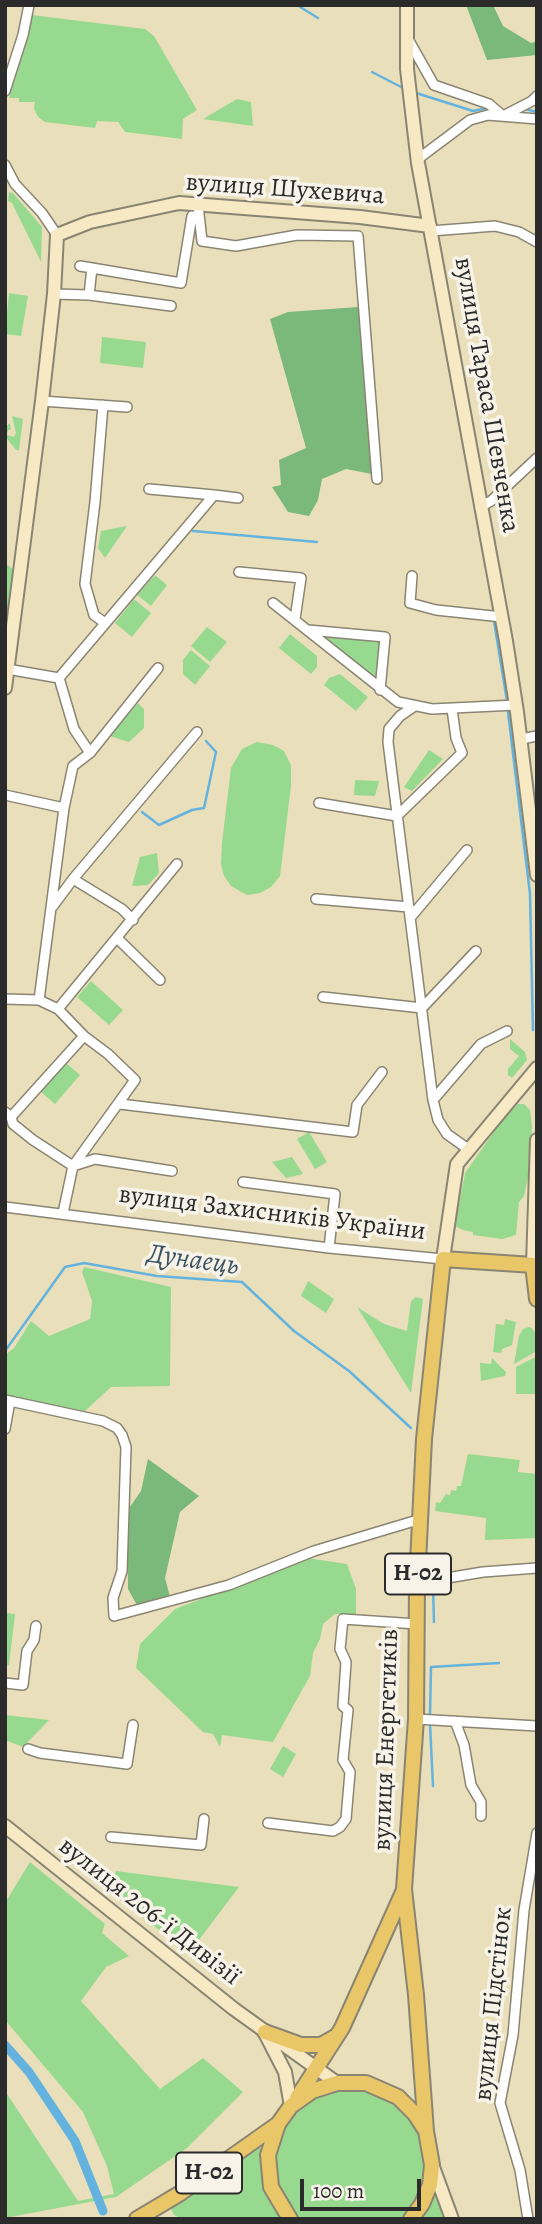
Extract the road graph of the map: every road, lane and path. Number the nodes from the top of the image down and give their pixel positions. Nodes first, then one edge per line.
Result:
1 (29, 5) edge
2 (407, 5) edge
3 (408, 38) junction
4 (5, 91) edge
5 (537, 96) edge
6 (503, 116) junction
7 (537, 119) edge
8 (418, 159) junction
9 (5, 165) edge
10 (195, 210) junction
11 (431, 229) junction
12 (57, 234) junction
13 (537, 242) edge
14 (80, 266) dead end
15 (92, 268) junction
16 (54, 294) junction
17 (89, 295) junction
18 (171, 306) dead end
19 (42, 401) junction
20 (103, 405) junction
21 (127, 407) dead end
22 (537, 458) edge
23 (377, 479) dead end
24 (149, 489) dead end
25 (214, 495) junction
26 (238, 498) dead end
27 (480, 506) junction
28 (239, 572) dead end
29 (412, 576) dead end
30 (273, 603) dead end
31 (502, 617) junction
32 (295, 620) junction
33 (105, 623) junction
34 (307, 629) junction
35 (158, 668) dead end
36 (7, 669) junction
37 (59, 678) junction
38 (5, 688) edge
39 (380, 690) junction
40 (516, 705) junction
41 (413, 707) junction
42 (452, 709) junction
43 (197, 732) dead end
44 (537, 737) edge
45 (521, 738) junction
46 (89, 753) junction
47 (5, 795) edge
48 (319, 803) dead end
49 (64, 808) junction
50 (397, 816) junction
51 (467, 850) dead end
52 (177, 864) dead end
53 (537, 875) edge
54 (73, 879) junction
55 (316, 899) dead end
56 (52, 907) junction
57 (409, 907) junction
58 (410, 918) junction
59 (133, 920) junction
60 (118, 939) junction
61 (476, 951) dead end
62 (160, 980) dead end
63 (323, 997) dead end
64 (5, 999) edge
65 (39, 1000) junction
66 (422, 1008) junction
67 (58, 1009) junction
68 (507, 1031) dead end
69 (83, 1036) junction
70 (537, 1068) edge
71 (382, 1072) dead end
72 (433, 1100) junction
73 (120, 1104) junction
74 (8, 1114) edge
75 (537, 1140) edge
76 (468, 1149) junction
77 (73, 1166) junction
78 (172, 1171) dead end
79 (243, 1182) dead end
80 (5, 1207) edge
81 (63, 1213) junction
82 (329, 1248) junction
83 (443, 1259) junction
84 (533, 1265) junction
85 (537, 1299) edge
86 (8, 1401) edge
87 (5, 1429) edge
88 (421, 1519) junction
89 (537, 1568) edge
90 (417, 1583) junction
91 (417, 1623) junction
92 (36, 1626) dead end
93 (5, 1683) edge
94 (416, 1720) junction
95 (455, 1721) junction
96 (133, 1725) dead end
97 (537, 1726) edge
98 (28, 1749) dead end
99 (481, 1816) dead end
100 (204, 1819) dead end
101 (268, 1823) dead end
102 (5, 1826) edge
103 (537, 1833) edge
104 (111, 1838) dead end
105 (404, 1889) junction
106 (265, 2032) junction
107 (337, 2036) junction
108 (318, 2067) junction
109 (337, 2083) junction
110 (292, 2106) junction
111 (278, 2124) junction
112 (426, 2132) junction
113 (432, 2165) junction
114 (137, 2219) edge
115 (290, 2219) edge
116 (411, 2219) edge
117 (452, 2219) edge
118 (528, 2219) edge

1 - 4 street
2 - 3 street, вулиця Тараса Шевченка
3 - 6 street
3 - 8 street, вулиця Тараса Шевченка
5 - 6 street
6 - 7 street
6 - 8 street
8 - 11 street, вулиця Тараса Шевченка
9 - 12 street
10 - 11 street, вулиця Шухевича
10 - 12 street, вулиця Шухевича
10 - 15 street
10 - 23 street
11 - 13 street
11 - 27 street, вулиця Тараса Шевченка
12 - 16 street
14 - 15 street
15 - 17 street
16 - 17 street
16 - 19 street
17 - 18 street
19 - 20 street
19 - 36 street
20 - 21 street
20 - 33 street
22 - 27 street
24 - 25 street
25 - 26 street
25 - 33 street
27 - 31 street, вулиця Тараса Шевченка
28 - 32 street
29 - 31 street
30 - 32 street
31 - 40 street, вулиця Тараса Шевченка
32 - 34 street
33 - 37 street
34 - 39 street
34 - 39 street
35 - 46 street
36 - 37 street
36 - 38 street
37 - 46 street
39 - 41 street
40 - 42 street
40 - 45 street, вулиця Тараса Шевченка
41 - 42 street
41 - 50 street
42 - 50 street
43 - 54 street
44 - 45 street
45 - 53 street, вулиця Тараса Шевченка
46 - 49 street
47 - 49 street
48 - 50 street
49 - 56 street
50 - 57 street
51 - 58 street
52 - 59 street
54 - 56 street
54 - 59 street
55 - 57 street
56 - 65 street
57 - 58 street
58 - 66 street
59 - 60 street
60 - 62 street
60 - 67 street
61 - 66 street
63 - 66 street
64 - 65 street
65 - 67 street
66 - 72 street
67 - 69 street
68 - 72 street
69 - 73 street
69 - 74 street
70 - 76 street
71 - 73 street
72 - 76 street
73 - 77 street
74 - 77 street
75 - 84 street
76 - 83 street
77 - 78 street
77 - 81 street
79 - 82 street
80 - 81 street, вулиця Захисників України
81 - 82 street, вулиця Захисників України
82 - 83 street, вулиця Захисників України
83 - 84 main road, вулиця Захисників України
83 - 88 main road, вулиця Енергетиків / Н-02
84 - 85 main road
86 - 87 street
86 - 88 street
88 - 90 main road, вулиця Енергетиків / Н-02
89 - 90 street
90 - 91 main road, вулиця Енергетиків / Н-02
91 - 94 main road, вулиця Енергетиків / Н-02
91 - 101 street
92 - 93 street
94 - 95 street
94 - 105 main road, вулиця Енергетиків / Н-02
95 - 97 street
95 - 99 street
96 - 98 street
100 - 104 street
102 - 106 street, вулиця 206-ї Дивізії
103 - 118 street, вулиця Підстінок
105 - 107 main road, вулиця Енергетиків / Н-02
105 - 112 main road, вулиця Енергетиків / Н-02
106 - 107 main road
106 - 108 street, вулиця 206-ї Дивізії
106 - 110 street, вулиця 206-ї Дивізії
107 - 108 main road, вулиця Енергетиків / Н-02
108 - 109 street, вулиця 206-ї Дивізії
108 - 110 main road, вулиця Енергетиків / Н-02
109 - 110 main road, Н-02
109 - 112 main road, Н-02
110 - 111 main road, Н-02
111 - 114 main road, Н-02
111 - 115 main road, Н-02
112 - 113 main road, Н-02
113 - 116 main road, Н-02
113 - 117 street

